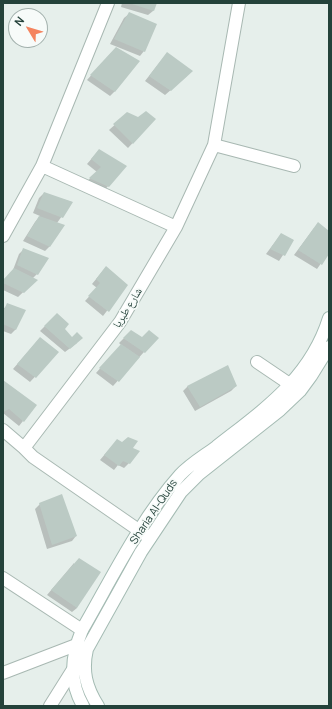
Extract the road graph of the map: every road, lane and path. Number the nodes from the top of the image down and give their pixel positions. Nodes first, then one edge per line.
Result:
1 (108, 3) edge
2 (240, 3) edge
3 (214, 145) junction
4 (42, 166) junction
5 (294, 166) dead end
6 (176, 227) junction
7 (3, 236) edge
8 (329, 318) edge
9 (329, 347) edge
10 (257, 362) dead end
11 (291, 385) junction
12 (3, 430) edge
13 (24, 448) junction
14 (144, 535) junction
15 (3, 578) edge
16 (82, 630) junction
17 (76, 645) junction
18 (72, 671) junction
19 (3, 674) edge
20 (50, 706) edge
21 (83, 706) edge
22 (98, 706) edge

1 - 4 street
2 - 3 street, شارع طبريا
3 - 5 street
3 - 6 street, شارع طبريا
4 - 6 street
4 - 7 street
6 - 13 street, شارع طبريا
8 - 11 street, Sharia Al-Quds
9 - 14 street, Sharia Al-Quds
10 - 11 street
11 - 14 street, Sharia Al-Quds
12 - 13 street
13 - 14 street
14 - 16 street, Sharia Al-Quds
14 - 22 street, Sharia Al-Quds
15 - 16 street
16 - 17 street, Sharia Al-Quds
17 - 18 street, Sharia Al-Quds
17 - 19 street
18 - 20 street
18 - 21 street, Sharia Al-Quds

